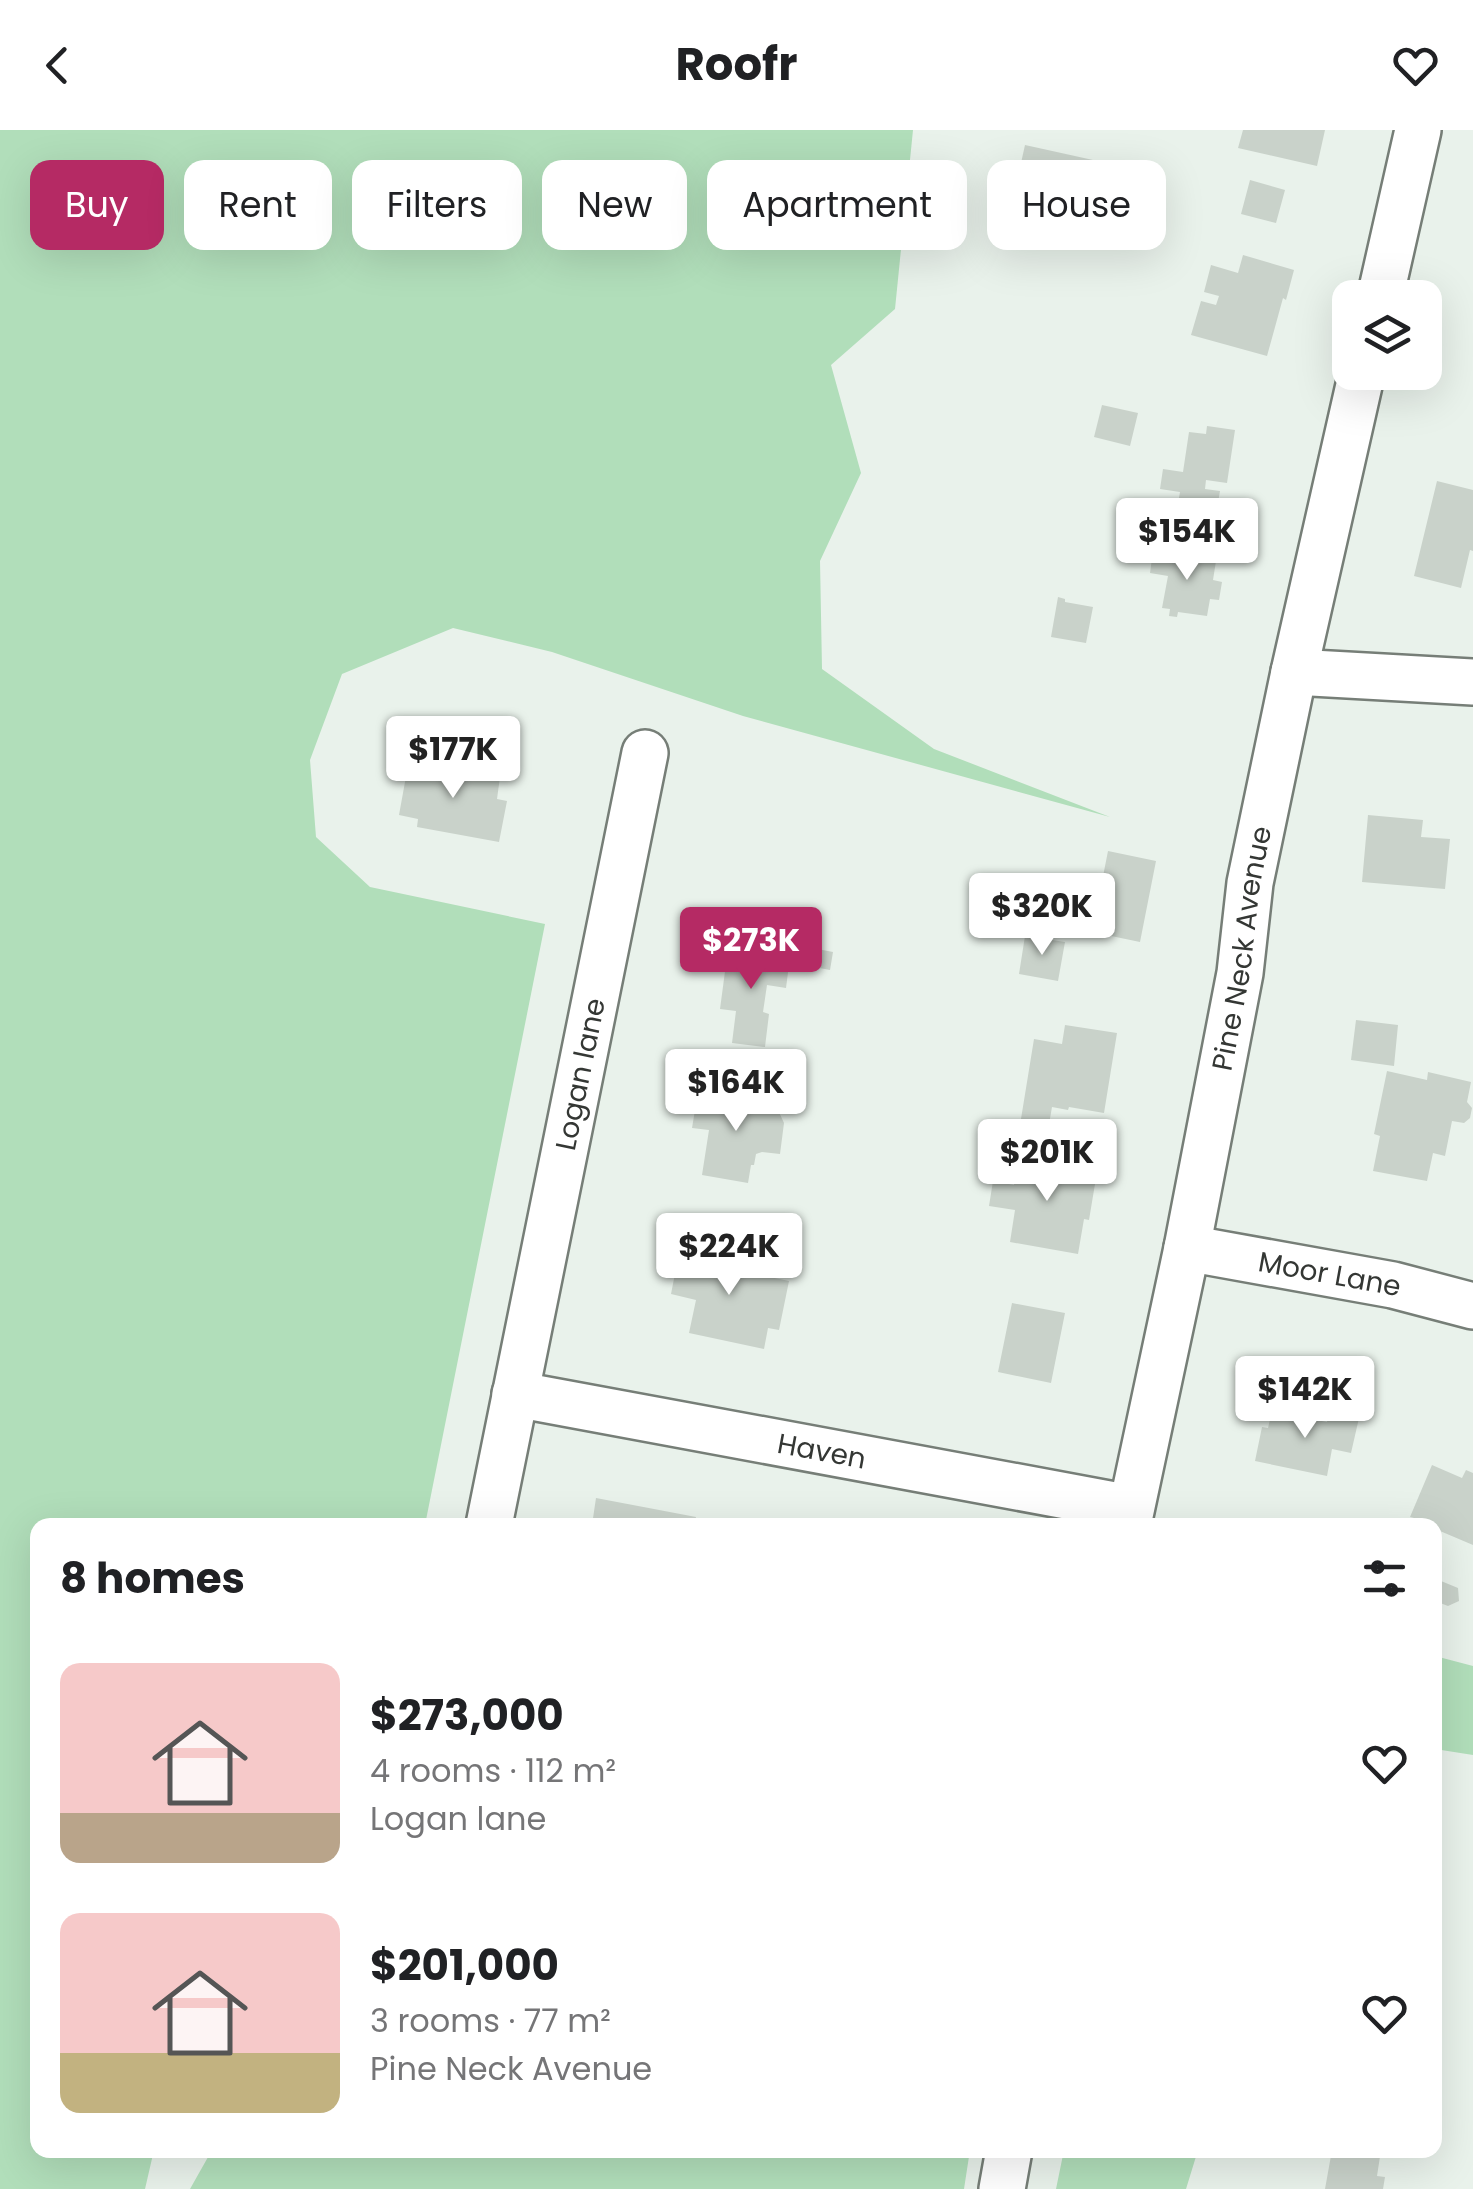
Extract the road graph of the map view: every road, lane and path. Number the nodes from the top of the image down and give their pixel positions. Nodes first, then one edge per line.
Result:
1 (1418, 130) edge
2 (1384, 280) edge
3 (1358, 390) edge
4 (1294, 672) junction
5 (1473, 682) edge
6 (645, 753) dead end
7 (1187, 1248) junction
8 (1473, 1306) edge
9 (515, 1394) junction
10 (1129, 1517) edge
11 (490, 1518) edge
12 (1008, 2158) edge
13 (1002, 2189) edge

1 - 2 street
3 - 4 street, Pine Neck Avenue
4 - 5 street
4 - 7 street, Pine Neck Avenue
6 - 9 street, Logan lane
7 - 8 street, Moor Lane
7 - 10 street, Pine Neck Avenue
9 - 10 street, Haven
9 - 11 street, Logan lane
12 - 13 street

